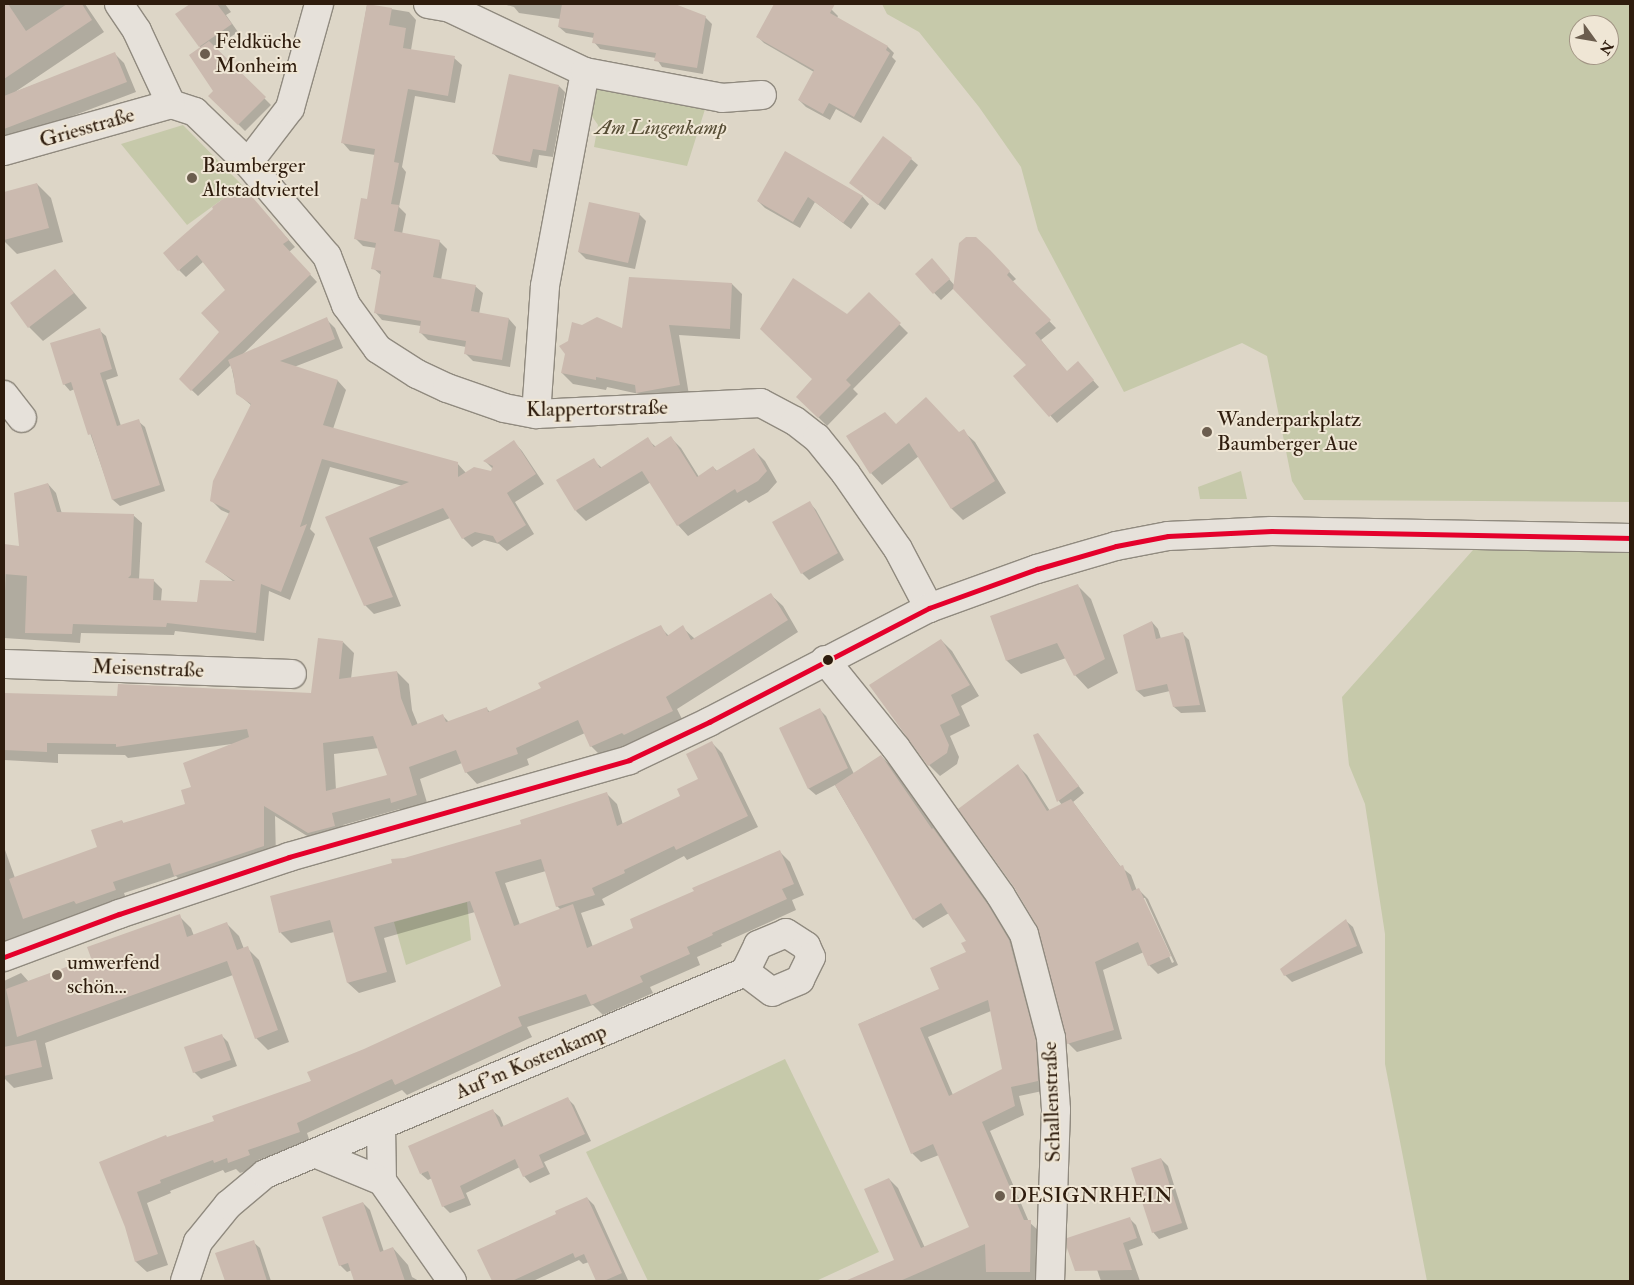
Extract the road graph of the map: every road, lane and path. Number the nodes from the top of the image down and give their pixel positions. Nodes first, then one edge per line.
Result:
1 (118, 4) edge
2 (319, 4) edge
3 (428, 4) edge
4 (584, 72) junction
5 (762, 95) dead end
6 (171, 104) junction
7 (4, 152) edge
8 (248, 163) junction
9 (4, 395) edge
10 (536, 414) junction
11 (22, 418) dead end
12 (1630, 538) edge
13 (929, 608) junction
14 (825, 660) junction
15 (4, 664) edge
16 (292, 674) dead end
17 (4, 957) edge
18 (745, 972) dead end
19 (381, 1126) junction
20 (317, 1154) junction
21 (382, 1180) junction
22 (185, 1281) edge
23 (452, 1281) edge
24 (1050, 1281) edge

1 - 6 street
2 - 8 street
3 - 4 street
4 - 5 street
4 - 10 street
6 - 7 street, Griesstraße
6 - 8 street, Klappertorstraße
8 - 10 street, Klappertorstraße
9 - 11 street
10 - 13 street, Klappertorstraße
12 - 13 street
13 - 14 street
14 - 17 street
14 - 24 street, Schallenstraße
15 - 16 street, Meisenstraße
18 - 19 street, Auf'm Kostenkamp
19 - 20 street, Auf'm Kostenkamp
19 - 21 street
20 - 21 street
20 - 22 street, Auf'm Kostenkamp
21 - 23 street

